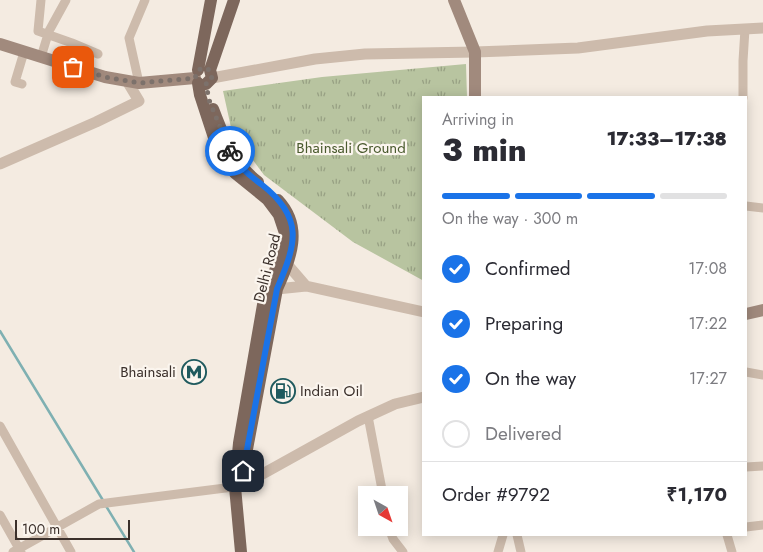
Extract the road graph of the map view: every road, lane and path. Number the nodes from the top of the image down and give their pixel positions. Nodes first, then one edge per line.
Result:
1 (41, 0) edge
2 (66, 0) edge
3 (145, 0) edge
4 (211, 0) edge
5 (234, 0) edge
6 (454, 0) edge
7 (763, 28) edge
8 (745, 29) junction
9 (47, 36) junction
10 (1, 46) edge
11 (24, 52) junction
12 (475, 52) junction
13 (98, 54) dead end
14 (41, 58) junction
15 (203, 77) junction
16 (133, 82) junction
17 (22, 84) dead end
18 (476, 96) edge
19 (744, 96) edge
20 (0, 164) edge
21 (747, 206) edge
22 (763, 208) edge
23 (283, 262) junction
24 (306, 286) junction
25 (273, 288) junction
26 (763, 310) edge
27 (422, 312) edge
28 (747, 314) edge
29 (747, 372) edge
30 (763, 376) edge
31 (422, 397) edge
32 (368, 416) junction
33 (0, 426) edge
34 (763, 466) edge
35 (747, 467) edge
36 (381, 486) edge
37 (238, 487) junction
38 (0, 515) edge
39 (763, 525) edge
40 (747, 527) edge
41 (57, 528) junction
42 (392, 536) edge
43 (503, 536) edge
44 (517, 536) edge
45 (727, 536) edge
46 (18, 551) edge
47 (71, 552) edge
48 (241, 552) edge
49 (249, 552) edge
50 (403, 552) edge
51 (498, 552) edge
52 (521, 552) edge
53 (732, 552) edge

1 - 9 street
2 - 9 street
3 - 16 street
4 - 15 main road
5 - 15 main road
6 - 12 main road
7 - 8 street
8 - 12 street
8 - 19 street
9 - 13 street
9 - 14 street
10 - 11 main road
11 - 14 main road
11 - 17 street
12 - 15 street
12 - 18 main road
14 - 16 main road
15 - 16 main road
15 - 23 main road, Delhi Road
16 - 20 street
21 - 22 street
23 - 24 street
23 - 25 main road, Delhi Road
24 - 25 street
24 - 27 street
25 - 37 main road, Delhi Road
26 - 28 main road
29 - 30 street
31 - 32 street
32 - 36 street
32 - 37 street
33 - 41 street
34 - 35 street
37 - 41 street
37 - 48 main road
37 - 49 main road
38 - 46 street
39 - 40 street
41 - 46 street
41 - 47 street
42 - 50 street
43 - 51 street
44 - 52 street
45 - 53 street

